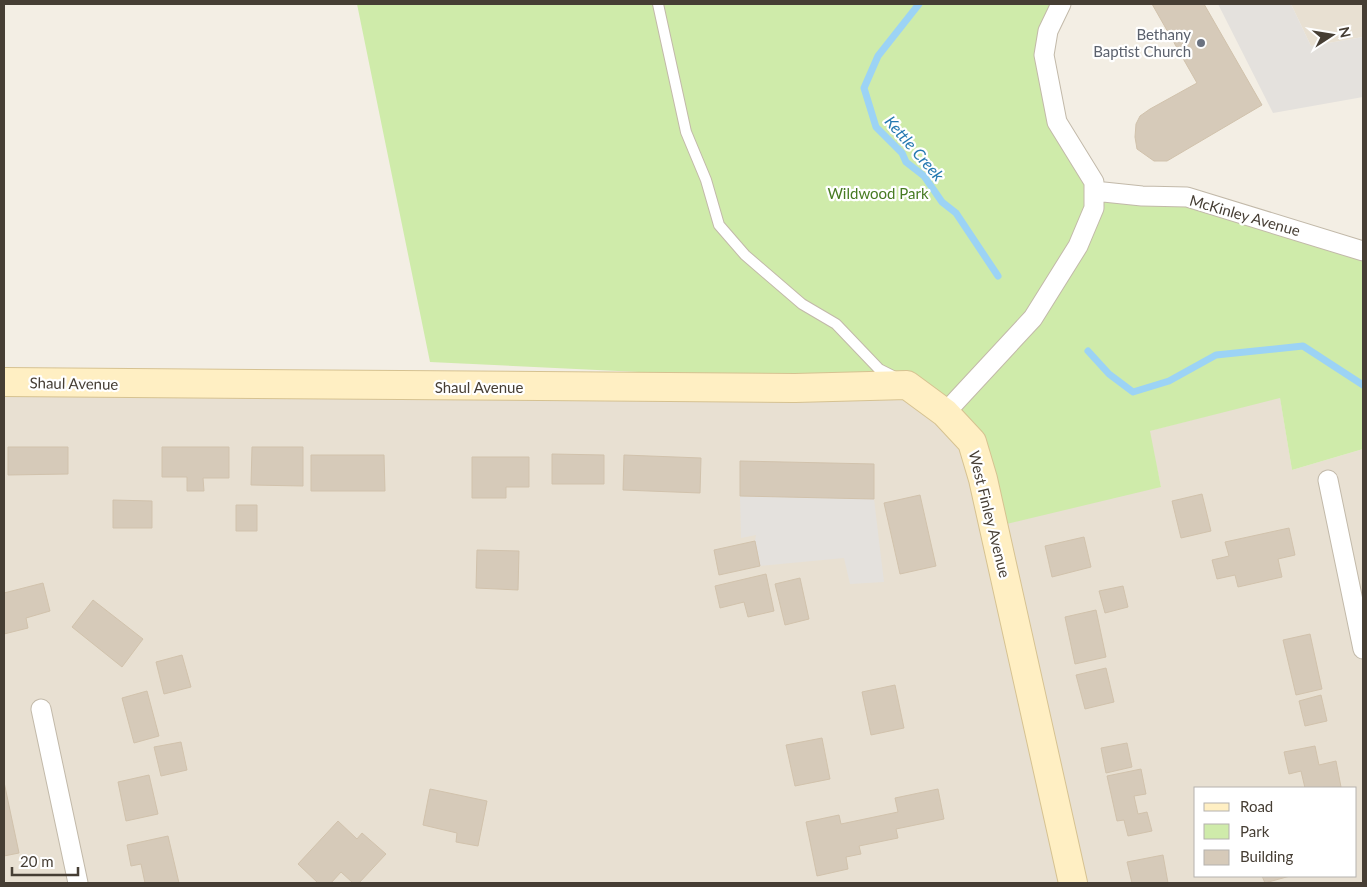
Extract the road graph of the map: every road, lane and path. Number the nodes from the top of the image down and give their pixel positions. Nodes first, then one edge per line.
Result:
1 (658, 4) edge
2 (1061, 4) edge
3 (1094, 191) junction
4 (1363, 251) edge
5 (4, 382) edge
6 (907, 385) junction
7 (945, 413) junction
8 (1328, 480) dead end
9 (1363, 649) edge
10 (41, 709) dead end
11 (78, 883) edge
12 (1073, 883) edge

1 - 6 lane
2 - 3 street
3 - 4 street, McKinley Avenue
3 - 7 street
5 - 6 main road, Shaul Avenue
6 - 7 main road
7 - 12 main road, West Finley Avenue
8 - 9 street
10 - 11 street

